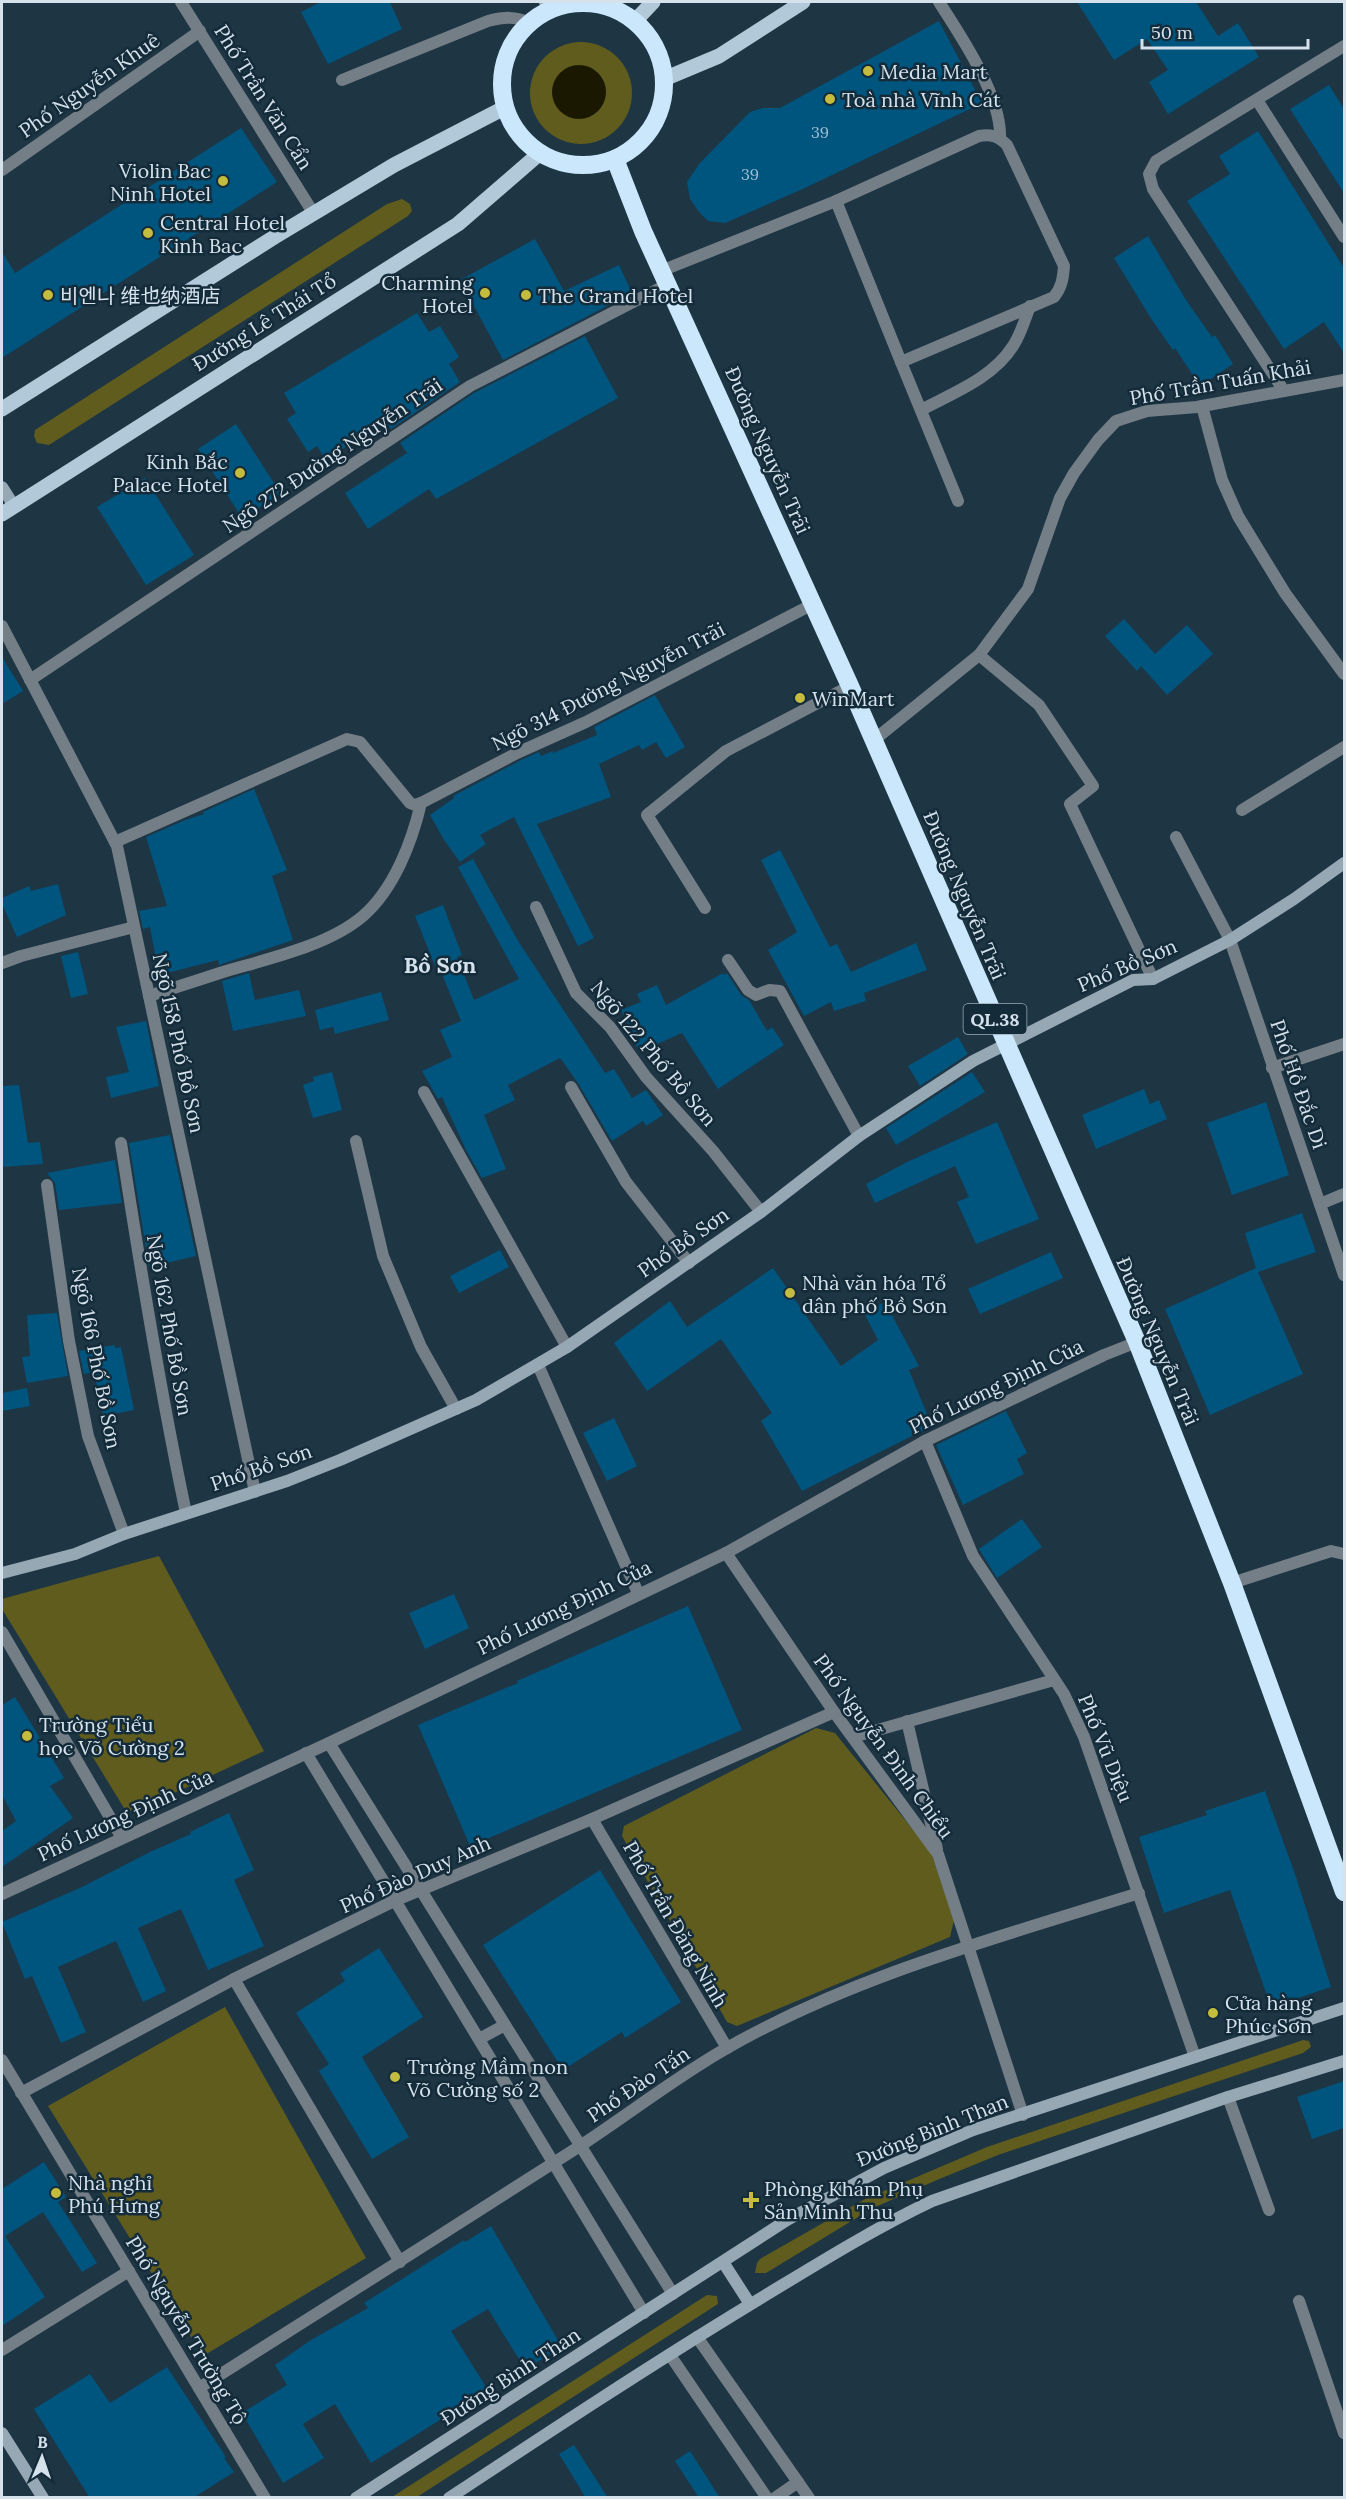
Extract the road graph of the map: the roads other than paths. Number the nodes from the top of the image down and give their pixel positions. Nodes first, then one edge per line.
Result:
1 (181, 2) edge
2 (653, 2) edge
3 (803, 2) edge
4 (939, 2) edge
5 (547, 6) edge
6 (634, 22) junction
7 (530, 23) junction
8 (200, 31) junction
9 (1344, 46) edge
10 (664, 79) junction
11 (342, 80) dead end
12 (1257, 100) junction
13 (506, 107) junction
14 (1000, 138) junction
15 (540, 153) junction
16 (615, 159) junction
17 (2, 170) edge
18 (836, 201) junction
19 (314, 214) junction
20 (1344, 237) edge
21 (664, 277) junction
22 (1030, 306) junction
23 (901, 362) junction
24 (1344, 380) edge
25 (1284, 391) junction
26 (1202, 406) junction
27 (2, 409) edge
28 (921, 410) junction
29 (2, 487) edge
30 (958, 501) dead end
31 (8, 510) edge
32 (813, 604) junction
33 (2, 626) edge
34 (979, 655) junction
35 (1344, 674) edge
36 (30, 680) junction
37 (850, 687) junction
38 (874, 740) junction
39 (1344, 747) edge
40 (421, 803) junction
41 (1242, 810) dead end
42 (1176, 837) dead end
43 (115, 842) junction
44 (1344, 863) edge
45 (536, 907) dead end
46 (705, 908) dead end
47 (134, 927) junction
48 (1230, 940) junction
49 (728, 960) dead end
50 (2, 963) edge
51 (1152, 979) junction
52 (149, 996) junction
53 (1005, 1043) junction
54 (1344, 1044) edge
55 (1272, 1068) junction
56 (571, 1087) dead end
57 (424, 1092) dead end
58 (859, 1136) junction
59 (356, 1141) dead end
60 (121, 1143) dead end
61 (47, 1185) dead end
62 (1344, 1194) edge
63 (1320, 1204) junction
64 (761, 1212) junction
65 (688, 1263) junction
66 (1344, 1275) edge
67 (1137, 1342) junction
68 (567, 1347) junction
69 (538, 1365) junction
70 (456, 1409) junction
71 (925, 1441) junction
72 (255, 1492) junction
73 (186, 1513) junction
74 (124, 1534) junction
75 (726, 1553) junction
76 (1344, 1554) edge
77 (2, 1573) edge
78 (1232, 1583) junction
79 (638, 1593) junction
80 (2, 1632) edge
81 (1054, 1680) junction
82 (834, 1712) junction
83 (907, 1721) junction
84 (853, 1737) junction
85 (328, 1743) junction
86 (306, 1753) junction
87 (592, 1819) junction
88 (122, 1838) junction
89 (938, 1854) junction
90 (421, 1890) junction
91 (1344, 1892) edge
92 (1139, 1893) junction
93 (2, 1894) edge
94 (394, 1901) junction
95 (968, 1948) junction
96 (234, 1979) junction
97 (1344, 2008) edge
98 (505, 2025) junction
99 (479, 2039) junction
100 (727, 2048) junction
101 (1195, 2057) junction
102 (2, 2060) edge
103 (1344, 2061) edge
104 (21, 2093) junction
105 (1228, 2097) junction
106 (1023, 2115) junction
107 (580, 2146) junction
108 (553, 2163) junction
109 (1269, 2210) dead end
110 (400, 2262) junction
111 (723, 2262) junction
112 (129, 2271) junction
113 (673, 2294) junction
114 (1299, 2301) dead end
115 (750, 2304) junction
116 (644, 2313) junction
117 (697, 2337) junction
118 (2, 2350) edge
119 (670, 2355) junction
120 (199, 2388) junction
121 (2, 2433) edge
122 (1344, 2433) edge
123 (798, 2482) junction
124 (43, 2498) edge
125 (265, 2498) edge
126 (356, 2498) edge
127 (449, 2498) edge
128 (767, 2498) edge
129 (775, 2498) edge
130 (809, 2498) edge

1 - 8 street, Phố Trần Văn Cẩn
2 - 6 main road
3 - 10 main road
4 - 14 street
5 - 6 highway
5 - 7 highway
6 - 10 highway
7 - 11 street
7 - 13 highway
8 - 17 street, Phố Nguyễn Khuê
8 - 19 street, Phố Trần Văn Cẩn
9 - 12 street
10 - 16 highway
12 - 20 street
12 - 25 street
13 - 15 highway
13 - 19 main road
14 - 18 street, Ngõ 272 Đường Nguyễn Trãi
14 - 22 street
15 - 16 highway
15 - 31 main road, Đường Lê Thái Tổ
16 - 21 highway, Đường Nguyễn Trãi / QL.38
18 - 21 street, Ngõ 272 Đường Nguyễn Trãi
18 - 23 street
19 - 27 main road
21 - 32 highway, Đường Nguyễn Trãi / QL.38
21 - 36 street, Ngõ 272 Đường Nguyễn Trãi
22 - 23 street
22 - 28 street
23 - 28 street
24 - 25 street, Phố Trần Tuấn Khải
25 - 26 street, Phố Trần Tuấn Khải
26 - 34 street, Phố Trần Tuấn Khải
26 - 35 street
28 - 30 street
29 - 31 main road
32 - 37 highway, Đường Nguyễn Trãi / QL.38
32 - 40 street, Ngõ 314 Đường Nguyễn Trãi
33 - 36 street, Ngõ 158 Phố Bồ Sơn
34 - 38 street, Phố Trần Tuấn Khải
34 - 51 street
36 - 43 street, Ngõ 158 Phố Bồ Sơn
37 - 38 highway, Đường Nguyễn Trãi / QL.38
37 - 46 street
38 - 53 highway, Đường Nguyễn Trãi / QL.38
39 - 41 street
40 - 43 street
40 - 52 street
42 - 48 street, Phố Hồ Đắc Di
43 - 47 street, Ngõ 158 Phố Bồ Sơn
44 - 48 main road, Phố Bồ Sơn
45 - 64 street, Ngõ 122 Phố Bồ Sơn
47 - 50 street
47 - 52 street, Ngõ 158 Phố Bồ Sơn
48 - 51 main road, Phố Bồ Sơn
48 - 55 street, Phố Hồ Đắc Di
49 - 58 street
51 - 53 main road, Phố Bồ Sơn
52 - 72 street, Ngõ 158 Phố Bồ Sơn
53 - 58 main road, Phố Bồ Sơn
53 - 67 highway, Đường Nguyễn Trãi / QL.38
54 - 55 street
55 - 63 street, Phố Hồ Đắc Di
56 - 65 street
57 - 68 street
58 - 64 main road, Phố Bồ Sơn
59 - 70 street
60 - 73 street, Ngõ 162 Phố Bồ Sơn
61 - 74 street, Ngõ 166 Phố Bồ Sơn
62 - 63 street
63 - 66 street, Phố Hồ Đắc Di
64 - 65 main road, Phố Bồ Sơn
65 - 68 main road, Phố Bồ Sơn
67 - 71 street, Phố Lương Định Của
67 - 78 highway, Đường Nguyễn Trãi / QL.38
68 - 69 main road, Phố Bồ Sơn
69 - 70 main road, Phố Bồ Sơn
69 - 79 street
70 - 72 main road, Phố Bồ Sơn
71 - 75 street, Phố Lương Định Của
71 - 81 street, Phố Vũ Diệu
72 - 73 main road, Phố Bồ Sơn
73 - 74 main road, Phố Bồ Sơn
74 - 77 main road, Phố Bồ Sơn
75 - 79 street, Phố Lương Định Của
75 - 82 street, Phố Nguyễn Đình Chiểu
76 - 78 street
78 - 91 highway, Đường Nguyễn Trãi / QL.38
79 - 85 street, Phố Lương Định Của
80 - 88 street
81 - 83 street
81 - 92 street, Phố Vũ Diệu
82 - 84 street, Phố Nguyễn Đình Chiểu
82 - 87 street, Phố Đào Duy Anh
83 - 84 street
83 - 89 street
84 - 89 street, Phố Nguyễn Đình Chiểu
85 - 86 street, Phố Lương Định Của
85 - 90 street
86 - 88 street, Phố Lương Định Của
86 - 94 street
87 - 90 street, Phố Đào Duy Anh
87 - 100 street, Phố Trần Đăng Ninh
88 - 93 street, Phố Lương Định Của
89 - 95 street, Phố Nguyễn Đình Chiểu
90 - 94 street, Phố Đào Duy Anh
90 - 98 street
92 - 95 street, Phố Đào Tấn
92 - 101 street, Phố Vũ Diệu
94 - 96 street, Phố Đào Duy Anh
94 - 99 street
95 - 100 street, Phố Đào Tấn
95 - 106 street, Phố Nguyễn Đình Chiểu
96 - 104 street, Phố Đào Duy Anh
96 - 110 street
97 - 101 main road, Đường Bình Than
98 - 99 street
98 - 107 street
99 - 108 street
100 - 107 street, Phố Đào Tấn
101 - 106 main road, Đường Bình Than
102 - 104 street, Phố Nguyễn Trường Tộ
103 - 105 main road
104 - 112 street, Phố Nguyễn Trường Tộ
105 - 109 street
105 - 115 main road
106 - 111 main road, Đường Bình Than
107 - 108 street, Phố Đào Tấn
107 - 113 street
108 - 110 street, Phố Đào Tấn
108 - 116 street
110 - 120 street, Phố Đào Tấn
111 - 113 main road, Đường Bình Than
111 - 115 main road
112 - 118 street
112 - 120 street, Phố Nguyễn Trường Tộ
113 - 116 main road, Đường Bình Than
114 - 122 street
115 - 117 main road
116 - 126 main road, Đường Bình Than
117 - 119 main road
117 - 123 street
119 - 127 main road
119 - 128 street
120 - 125 street, Phố Nguyễn Trường Tộ
121 - 124 main road
123 - 129 street
123 - 130 street

